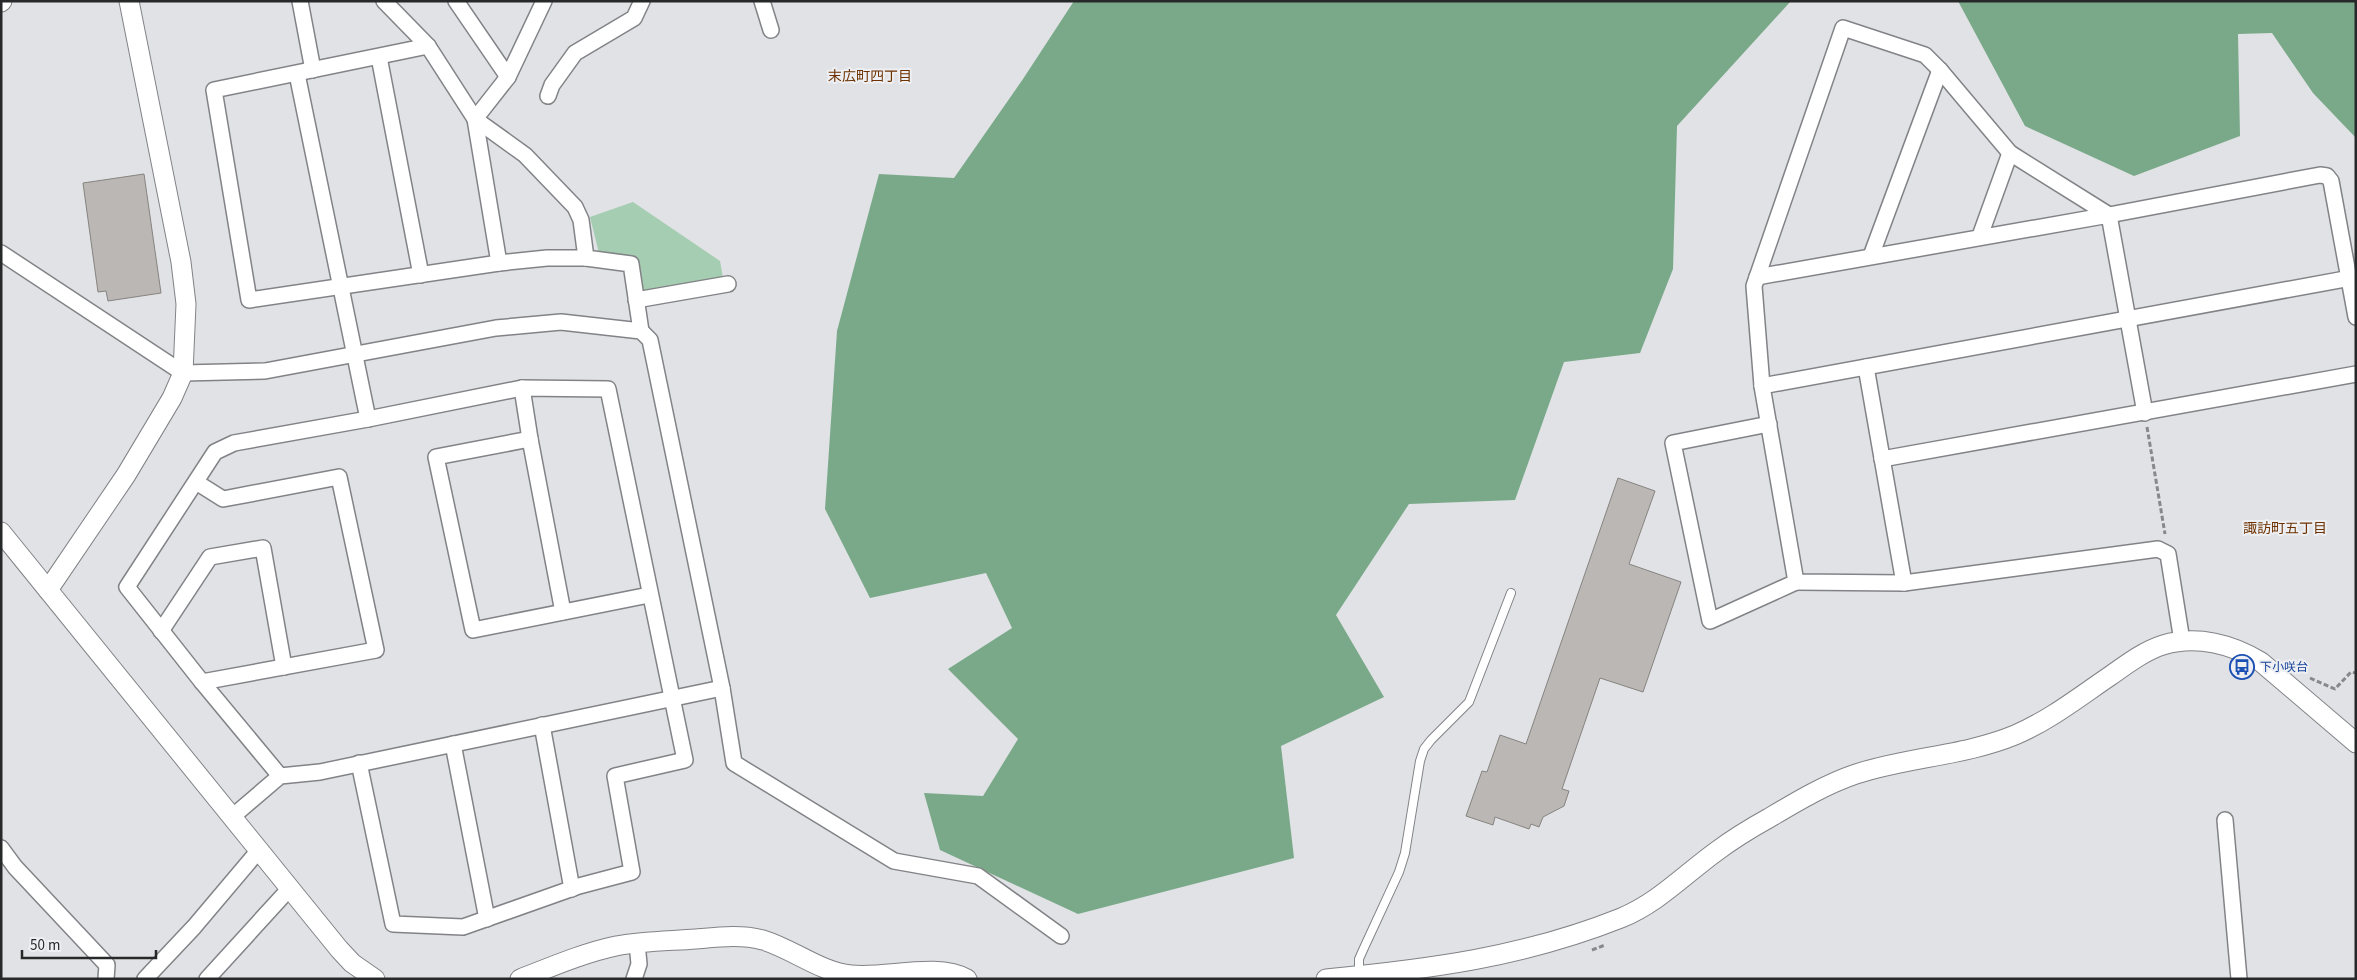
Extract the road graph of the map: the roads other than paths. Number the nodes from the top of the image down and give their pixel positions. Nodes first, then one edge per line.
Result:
1 (129, 1) edge
2 (300, 1) edge
3 (384, 1) edge
4 (456, 1) edge
5 (544, 1) edge
6 (642, 1) edge
7 (762, 1) edge
8 (771, 30) dead end
9 (428, 46) junction
10 (379, 57) junction
11 (313, 70) junction
12 (1940, 70) junction
13 (296, 74) junction
14 (508, 77) junction
15 (548, 96) dead end
16 (475, 119) junction
17 (2010, 153) junction
18 (2109, 215) junction
19 (1980, 236) junction
20 (1, 253) edge
21 (1872, 256) junction
22 (586, 258) junction
23 (499, 263) junction
24 (421, 275) junction
25 (1757, 277) junction
26 (2353, 278) edge
27 (728, 284) dead end
28 (339, 285) junction
29 (636, 300) junction
30 (2356, 317) edge
31 (2127, 320) junction
32 (640, 331) junction
33 (354, 355) junction
34 (1866, 367) junction
35 (183, 373) junction
36 (2356, 374) edge
37 (1762, 386) junction
38 (522, 388) junction
39 (2145, 413) junction
40 (368, 419) junction
41 (1769, 424) junction
42 (530, 439) junction
43 (1882, 459) junction
44 (196, 482) junction
45 (1, 532) edge
46 (1796, 582) junction
47 (1904, 583) junction
48 (48, 590) junction
49 (1511, 593) dead end
50 (649, 594) junction
51 (564, 612) junction
52 (161, 631) junction
53 (2182, 641) junction
54 (284, 667) junction
55 (202, 682) junction
56 (722, 688) junction
57 (673, 699) junction
58 (542, 725) junction
59 (2356, 743) edge
60 (453, 744) junction
61 (359, 764) junction
62 (280, 776) junction
63 (232, 817) junction
64 (2225, 820) dead end
65 (2, 850) edge
66 (259, 850) junction
67 (290, 888) junction
68 (572, 889) junction
69 (487, 919) junction
70 (1061, 936) dead end
71 (637, 943) junction
72 (1359, 976) junction
73 (2239, 978) edge
74 (106, 979) edge
75 (146, 979) edge
76 (207, 979) edge
77 (375, 979) edge
78 (520, 979) edge
79 (634, 979) edge
80 (967, 979) edge
81 (1326, 979) edge
82 (2233, 979) edge

1 - 35 street
2 - 11 street
3 - 9 street
4 - 14 street
5 - 14 street
6 - 15 street
7 - 8 street
9 - 10 street
9 - 16 street
10 - 11 street
10 - 24 street
11 - 13 street
12 - 17 street
12 - 21 street
12 - 25 street
13 - 28 street
13 - 28 street
14 - 16 street
16 - 22 street
16 - 23 street
17 - 18 street
17 - 19 street
18 - 19 street
18 - 26 street
18 - 31 street
19 - 21 street
20 - 35 street
21 - 25 street
22 - 23 street
22 - 29 street
23 - 24 street
24 - 28 street
25 - 37 street
26 - 30 street
26 - 31 street
27 - 29 street
28 - 33 street
29 - 32 street
31 - 34 street
31 - 39 street
32 - 33 street
32 - 56 street
33 - 35 street
33 - 40 street
34 - 37 street
34 - 43 street
35 - 48 street
36 - 39 street
37 - 41 street
38 - 40 street
38 - 42 street
38 - 50 street
39 - 43 street
40 - 44 street
41 - 46 street
41 - 46 street
42 - 51 street
42 - 51 street
43 - 47 street
44 - 52 street
44 - 54 street
45 - 48 street
46 - 47 street
47 - 53 street
48 - 63 street
49 - 72 lane
50 - 51 street
50 - 57 street
52 - 54 street
52 - 55 street
53 - 59 street
53 - 72 street
54 - 55 street
55 - 62 street
56 - 57 street
56 - 70 street
57 - 58 street
57 - 68 street
58 - 60 street
58 - 68 street
60 - 61 street
60 - 69 street
61 - 62 street
61 - 69 street
62 - 63 street
63 - 66 street
64 - 73 street
65 - 74 street
66 - 67 street
66 - 75 street
67 - 76 street
67 - 77 street
68 - 69 street
71 - 78 street
71 - 79 street
71 - 80 street
72 - 81 street
73 - 82 street

